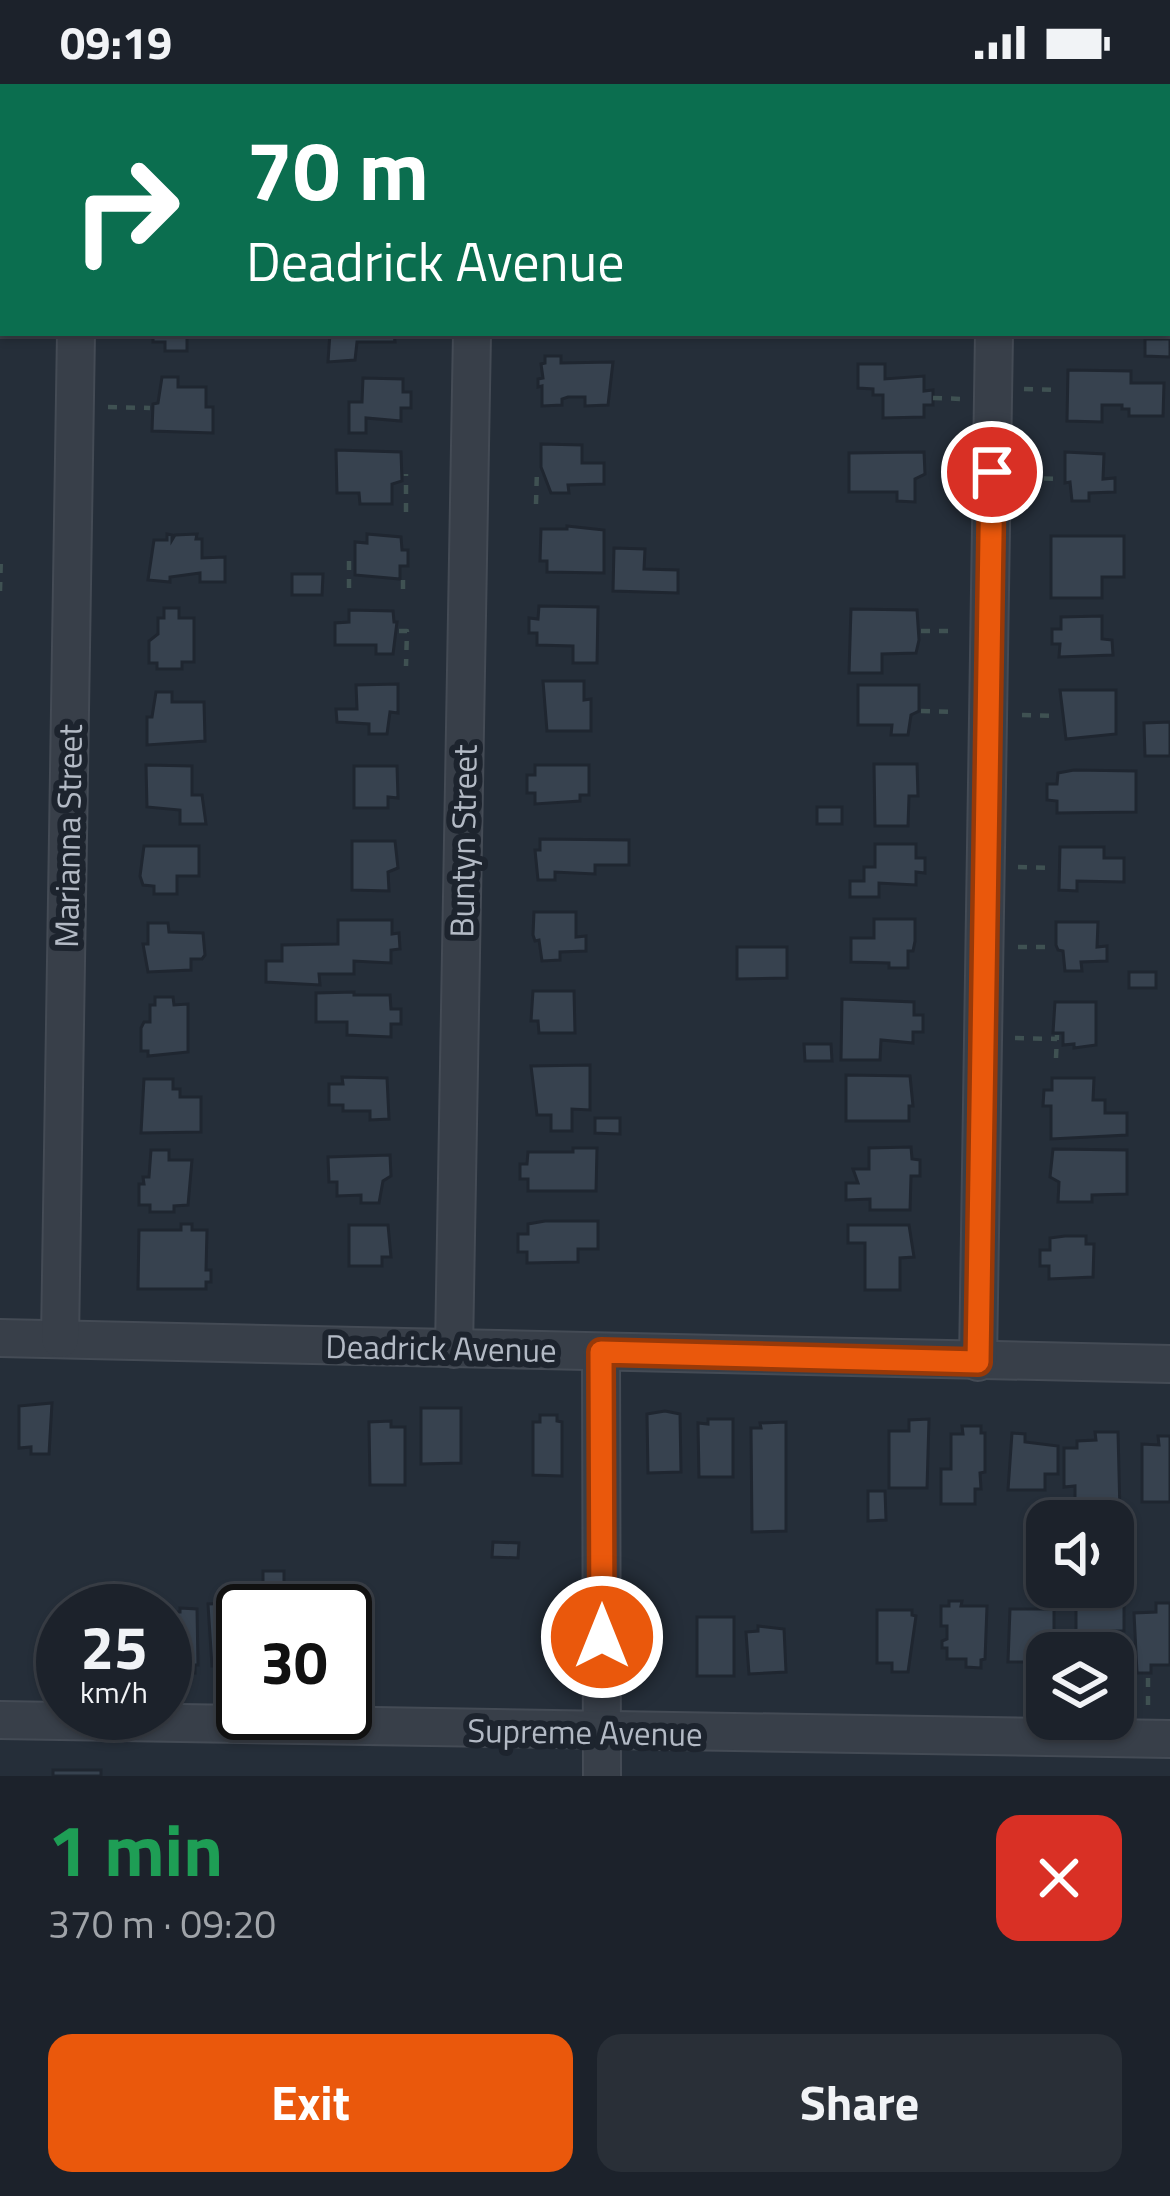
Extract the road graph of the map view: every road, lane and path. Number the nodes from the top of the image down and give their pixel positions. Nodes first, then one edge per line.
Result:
1 (76, 336) edge
2 (472, 336) edge
3 (994, 336) edge
4 (1022, 389) dead end
5 (1060, 390) dead end
6 (933, 398) dead end
7 (973, 399) dead end
8 (104, 407) dead end
9 (150, 408) dead end
10 (536, 469) dead end
11 (406, 474) dead end
12 (1021, 478) dead end
13 (1062, 479) dead end
14 (536, 505) dead end
15 (406, 512) dead end
16 (1, 555) edge
17 (349, 556) dead end
18 (403, 571) dead end
19 (349, 588) dead end
20 (403, 590) dead end
21 (0, 591) edge
22 (921, 631) dead end
23 (961, 631) dead end
24 (399, 632) dead end
25 (406, 666) dead end
26 (921, 711) dead end
27 (959, 712) dead end
28 (1017, 715) dead end
29 (1058, 716) dead end
30 (1015, 867) dead end
31 (1054, 868) dead end
32 (1014, 947) dead end
33 (1054, 947) dead end
34 (1012, 1038) dead end
35 (1056, 1058) dead end
36 (0, 1338) edge
37 (60, 1339) junction
38 (454, 1349) junction
39 (601, 1352) junction
40 (978, 1362) junction
41 (1170, 1364) edge
42 (1148, 1675) dead end
43 (0, 1720) edge
44 (1159, 1725) edge
45 (602, 1732) junction
46 (602, 1776) edge

1 - 37 street, Marianna Street
2 - 38 street, Buntyn Street
3 - 40 street
4 - 5 path
6 - 7 path
8 - 9 path
10 - 14 path
11 - 15 path
12 - 13 path
16 - 21 path
17 - 19 path
18 - 20 path
22 - 23 path
24 - 25 path
26 - 27 path
28 - 29 path
30 - 31 path
32 - 33 path
34 - 35 path
36 - 37 street, Deadrick Avenue
37 - 38 street, Deadrick Avenue
38 - 39 street, Deadrick Avenue
39 - 40 street, Deadrick Avenue
39 - 45 street
40 - 41 street, Deadrick Avenue
42 - 44 path
43 - 45 street, Supreme Avenue
44 - 45 street, Supreme Avenue
45 - 46 street

